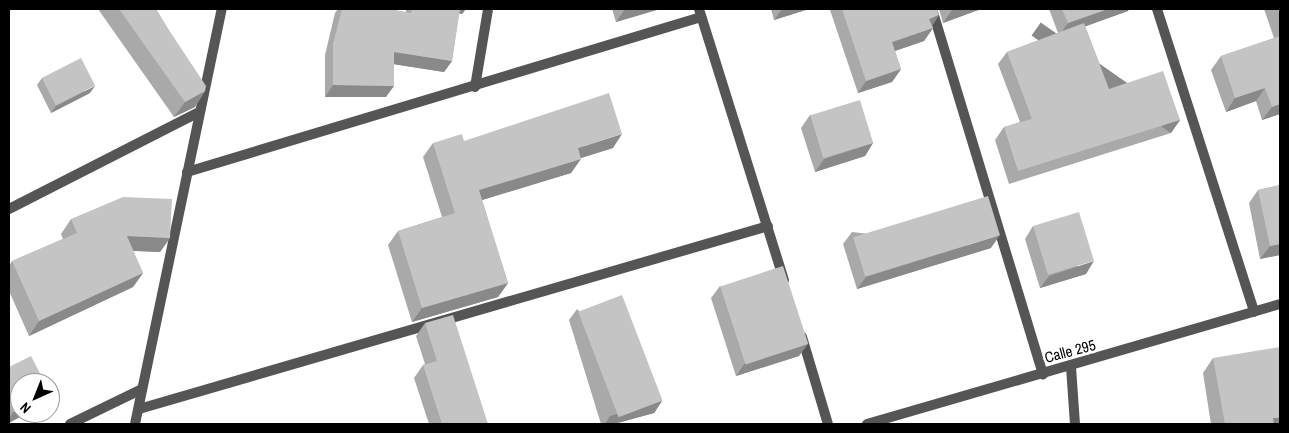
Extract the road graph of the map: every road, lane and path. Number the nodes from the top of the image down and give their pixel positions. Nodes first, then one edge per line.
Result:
1 (222, 9) edge
2 (488, 9) edge
3 (932, 9) edge
4 (1157, 9) edge
5 (700, 13) edge
6 (474, 87) junction
7 (199, 112) junction
8 (188, 172) junction
9 (9, 209) edge
10 (768, 226) junction
11 (788, 292) edge
12 (1280, 304) edge
13 (1254, 312) junction
14 (797, 320) edge
15 (1071, 367) junction
16 (1043, 374) junction
17 (142, 389) junction
18 (139, 409) junction
19 (70, 424) edge
20 (136, 424) edge
21 (828, 424) edge
22 (867, 424) edge
23 (1075, 424) edge

1 - 7 street
2 - 6 street
3 - 16 street
4 - 13 street
5 - 6 street
5 - 10 street
6 - 8 street
7 - 8 street
7 - 9 street
8 - 17 street
10 - 11 street
10 - 18 street
12 - 13 street, Calle 295
13 - 15 street, Calle 295
14 - 21 street
15 - 16 street, Calle 295
15 - 23 street
16 - 22 street, Calle 295
17 - 18 street
17 - 19 street
18 - 20 street

